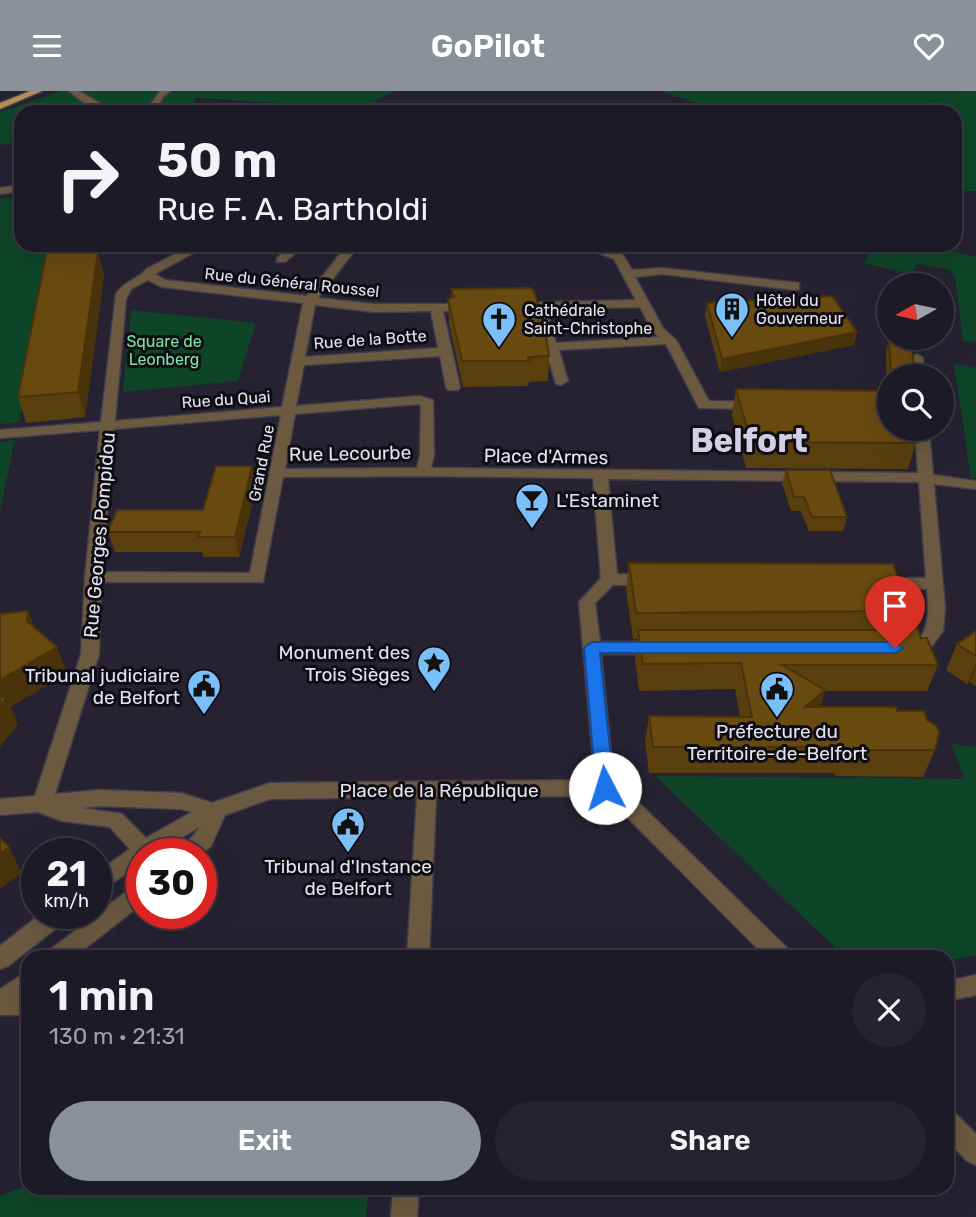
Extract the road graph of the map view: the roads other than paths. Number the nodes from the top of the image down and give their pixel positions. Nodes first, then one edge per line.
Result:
1 (23, 91) edge
2 (38, 91) edge
3 (73, 91) edge
4 (166, 91) edge
5 (0, 99) edge
6 (94, 105) edge
7 (154, 105) edge
8 (0, 106) edge
9 (188, 252) edge
10 (291, 252) edge
11 (348, 252) edge
12 (610, 252) edge
13 (281, 260) dead end
14 (628, 274) junction
15 (149, 275) junction
16 (795, 286) dead end
17 (309, 302) junction
18 (539, 305) junction
19 (436, 307) junction
20 (647, 308) junction
21 (670, 340) junction
22 (552, 347) junction
23 (444, 352) junction
24 (917, 358) dead end
25 (298, 361) junction
26 (918, 364) edge
27 (561, 381) dead end
28 (453, 387) dead end
29 (770, 406) edge
30 (288, 411) junction
31 (108, 425) junction
32 (0, 434) edge
33 (923, 441) edge
34 (423, 472) junction
35 (276, 473) junction
36 (600, 476) junction
37 (925, 478) junction
38 (976, 485) edge
39 (93, 577) junction
40 (608, 579) junction
41 (660, 580) edge
42 (864, 583) edge
43 (934, 584) junction
44 (592, 648) junction
45 (678, 648) edge
46 (895, 648) edge
47 (605, 788) junction
48 (427, 790) junction
49 (42, 805) junction
50 (0, 807) edge
51 (216, 812) junction
52 (133, 838) edge
53 (161, 838) edge
54 (205, 838) edge
55 (126, 904) edge
56 (38, 929) edge
57 (67, 950) edge
58 (418, 950) edge
59 (774, 950) edge
60 (0, 959) edge
61 (976, 985) edge
62 (21, 986) edge
63 (954, 990) edge
64 (0, 1003) edge
65 (21, 1004) edge
66 (954, 1129) edge
67 (976, 1152) edge
68 (406, 1195) edge
69 (404, 1217) edge

1 - 5 main road
2 - 8 main road
3 - 6 street
4 - 7 street
9 - 15 street, Rue Georges Pompidou
10 - 13 street
11 - 17 street, Grand Rue
12 - 14 street
14 - 16 street
14 - 20 street
15 - 17 street, Rue du Général Roussel
15 - 31 street, Rue Georges Pompidou
17 - 19 street, Rue du Général Roussel
17 - 25 street, Grand Rue
18 - 19 street, Rue du Général Roussel
18 - 20 street, Rue du Général Roussel
18 - 22 street
19 - 23 street
20 - 21 street
21 - 22 street
21 - 29 street
22 - 27 street
23 - 25 street, Rue de la Botte
23 - 28 street
24 - 26 street
25 - 30 street, Grand Rue
30 - 31 street, Rue du Quai
30 - 34 street, Rue du Quai
30 - 35 street, Grand Rue
31 - 32 street, Rue du Quai
31 - 39 street, Rue Georges Pompidou
33 - 37 street
34 - 35 street, Rue Lecourbe
34 - 36 street, Place d'Armes
35 - 39 street, Grand Rue
36 - 37 street, Place d'Armes
36 - 40 street
37 - 38 street, Place d'Armes
37 - 43 street
39 - 49 street, Rue Georges Pompidou
40 - 41 street
40 - 44 street
42 - 43 street
43 - 46 street
44 - 45 street
44 - 47 street
47 - 48 street, Place de la République
47 - 59 street
48 - 51 street, Place de la République
48 - 58 street
49 - 50 street
49 - 51 street
49 - 52 street
51 - 53 street, Place de la République
51 - 54 street
55 - 57 street
56 - 60 street
61 - 63 street
62 - 64 street
64 - 65 street
66 - 67 street
68 - 69 street

